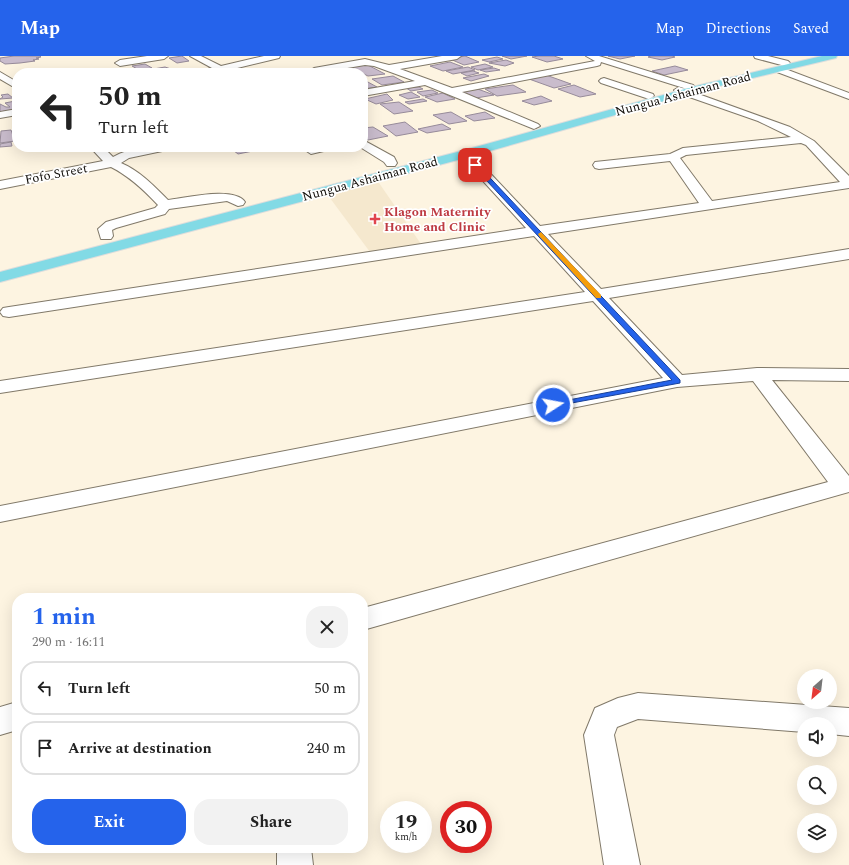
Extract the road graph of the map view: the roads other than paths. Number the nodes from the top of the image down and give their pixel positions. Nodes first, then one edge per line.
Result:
1 (164, 56) edge
2 (194, 56) edge
3 (276, 56) edge
4 (457, 56) edge
5 (758, 56) edge
6 (813, 56) edge
7 (833, 56) edge
8 (594, 60) edge
9 (120, 63) dead end
10 (783, 67) junction
11 (218, 68) joint
12 (327, 68) edge
13 (388, 68) junction
14 (0, 75) edge
15 (604, 81) dead end
16 (426, 82) junction
17 (12, 83) edge
18 (685, 89) junction
19 (451, 91) junction
20 (368, 92) edge
21 (649, 96) junction
22 (849, 96) edge
23 (12, 113) edge
24 (0, 115) edge
25 (534, 126) junction
26 (802, 139) junction
27 (368, 147) edge
28 (101, 152) edge
29 (139, 152) edge
30 (465, 154) junction
31 (673, 157) junction
32 (112, 163) junction
33 (391, 163) junction
34 (598, 165) dead end
35 (849, 184) edge
36 (0, 185) edge
37 (238, 202) junction
38 (165, 205) junction
39 (708, 205) junction
40 (186, 215) dead end
41 (172, 219) dead end
42 (537, 230) junction
43 (106, 236) junction
44 (91, 239) dead end
45 (849, 254) edge
46 (0, 277) edge
47 (597, 295) junction
48 (9, 312) dead end
49 (757, 374) junction
50 (849, 375) edge
51 (677, 381) junction
52 (0, 387) edge
53 (846, 485) edge
54 (0, 514) edge
55 (368, 618) edge
56 (12, 717) edge
57 (0, 721) edge
58 (849, 722) edge
59 (294, 853) edge
60 (295, 865) edge
61 (622, 865) edge

1 - 9 street
2 - 11 street
3 - 11 street
4 - 13 street
5 - 10 street
6 - 10 main road, Nungua Ashaiman Road
7 - 10 main road, Nungua Ashaiman Road
8 - 18 street
8 - 19 street
10 - 18 main road, Nungua Ashaiman Road
10 - 22 street
12 - 13 street
13 - 16 street
14 - 17 street
15 - 21 street
16 - 19 street
16 - 20 street
18 - 21 main road, Nungua Ashaiman Road
18 - 26 street
18 - 30 main road, Nungua Ashaiman Road
19 - 25 street
21 - 25 main road, Nungua Ashaiman Road
23 - 24 street
25 - 33 main road, Nungua Ashaiman Road
26 - 31 street
26 - 35 street
27 - 33 street
28 - 32 street
29 - 32 street, Fofo Street
30 - 42 street
30 - 46 main road, Nungua Ashaiman Road
31 - 34 street
31 - 39 street
32 - 36 street, Fofo Street
32 - 38 street
33 - 37 main road, Nungua Ashaiman Road
35 - 39 street
37 - 38 street
37 - 40 main road, Nungua Ashaiman Road
38 - 43 street
39 - 42 street
41 - 43 main road
42 - 47 street
42 - 48 street
43 - 44 main road
45 - 47 street
47 - 51 street
47 - 52 street
49 - 50 street
49 - 51 street
49 - 53 street
51 - 54 street
53 - 55 street
56 - 57 street
58 - 61 street
59 - 60 street

